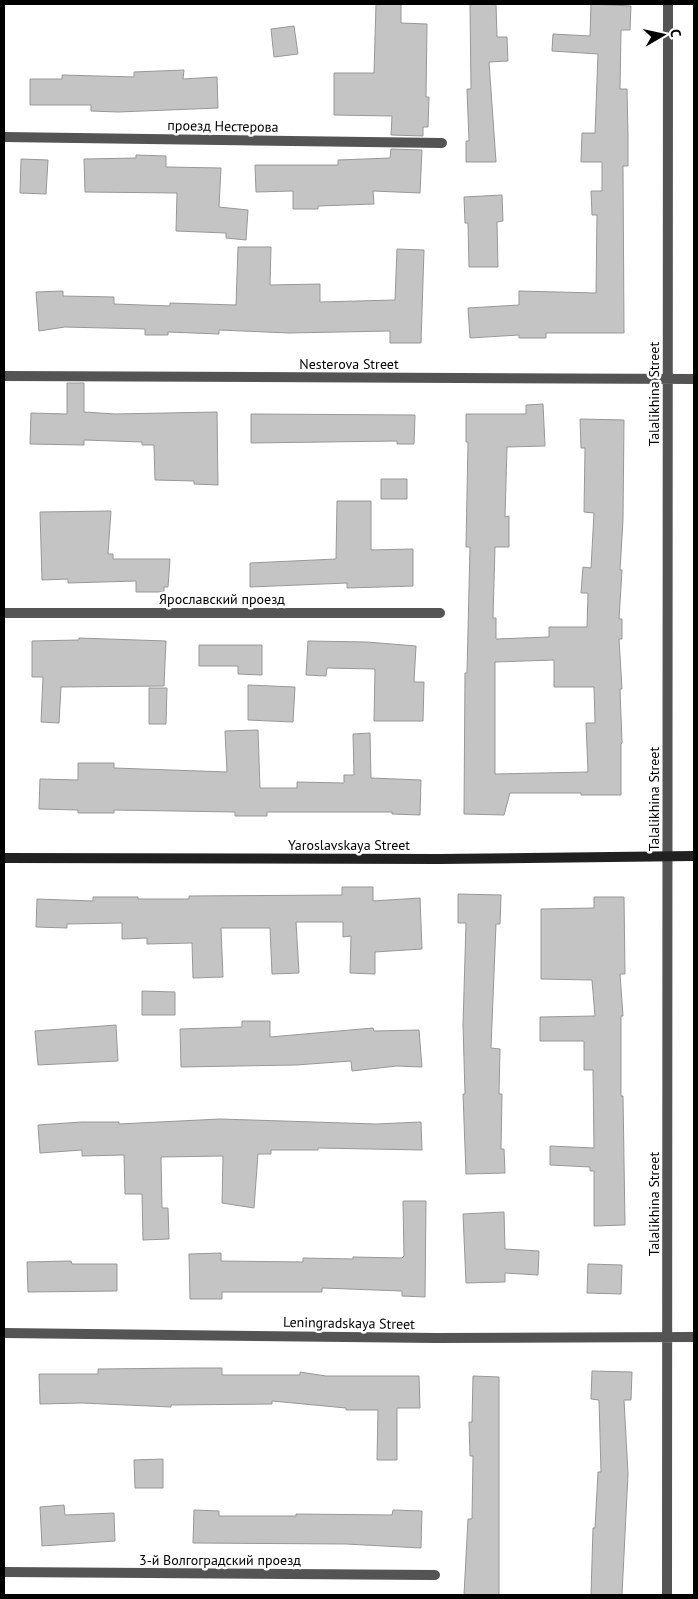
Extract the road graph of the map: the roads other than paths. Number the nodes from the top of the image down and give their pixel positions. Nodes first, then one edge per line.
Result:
1 (668, 4) edge
2 (4, 137) edge
3 (442, 143) dead end
4 (4, 376) edge
5 (668, 379) junction
6 (694, 379) edge
7 (4, 613) edge
8 (440, 613) dead end
9 (668, 856) junction
10 (694, 856) edge
11 (4, 858) edge
12 (4, 1332) edge
13 (668, 1336) junction
14 (694, 1337) edge
15 (4, 1572) edge
16 (435, 1576) dead end
17 (667, 1595) edge

1 - 5 street, Talalikhina Street
2 - 3 street, проезд Нестерова
4 - 5 street, Nesterova Street
5 - 6 street, Nesterova Street
5 - 9 street, Talalikhina Street
7 - 8 street, Ярославский проезд
9 - 10 street, Yaroslavskaya Street
9 - 11 street, Yaroslavskaya Street
9 - 13 street, Talalikhina Street
12 - 13 street, Leningradskaya Street
13 - 14 street, Leningradskaya Street
13 - 17 street, Talalikhina Street
15 - 16 street, 3-й Волгоградский проезд

